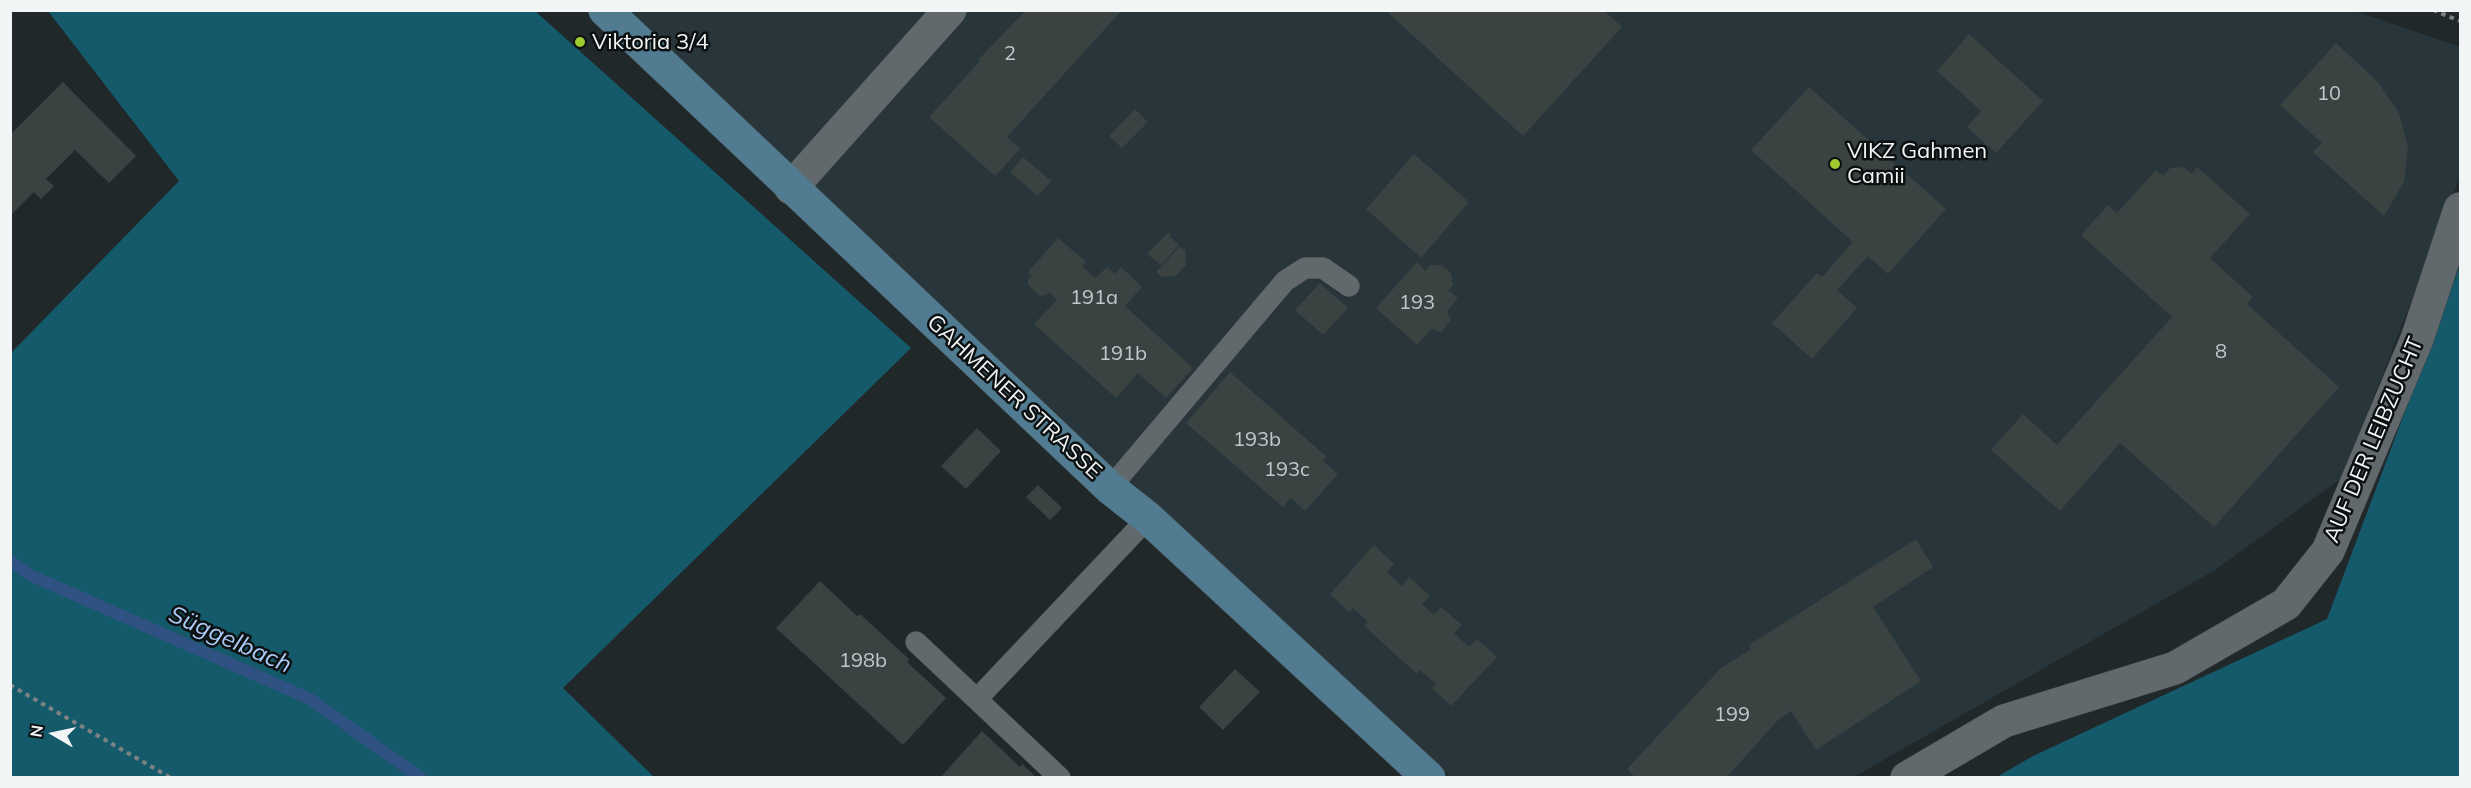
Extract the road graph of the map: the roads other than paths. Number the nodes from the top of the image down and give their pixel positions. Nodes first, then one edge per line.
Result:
1 (605, 10) edge
2 (950, 10) edge
3 (791, 188) junction
4 (2460, 209) edge
5 (1349, 286) dead end
6 (1110, 488) junction
7 (1148, 518) junction
8 (916, 642) dead end
9 (977, 699) junction
10 (1060, 777) edge
11 (1429, 777) edge
12 (1907, 777) edge

1 - 3 main road, GAHMENER STRASSE
2 - 3 street
3 - 6 main road, GAHMENER STRASSE
4 - 12 street, AUF DER LEIBZUCHT
5 - 6 lane
6 - 7 main road, GAHMENER STRASSE
7 - 9 lane
7 - 11 main road, GAHMENER STRASSE
8 - 9 lane
9 - 10 lane

